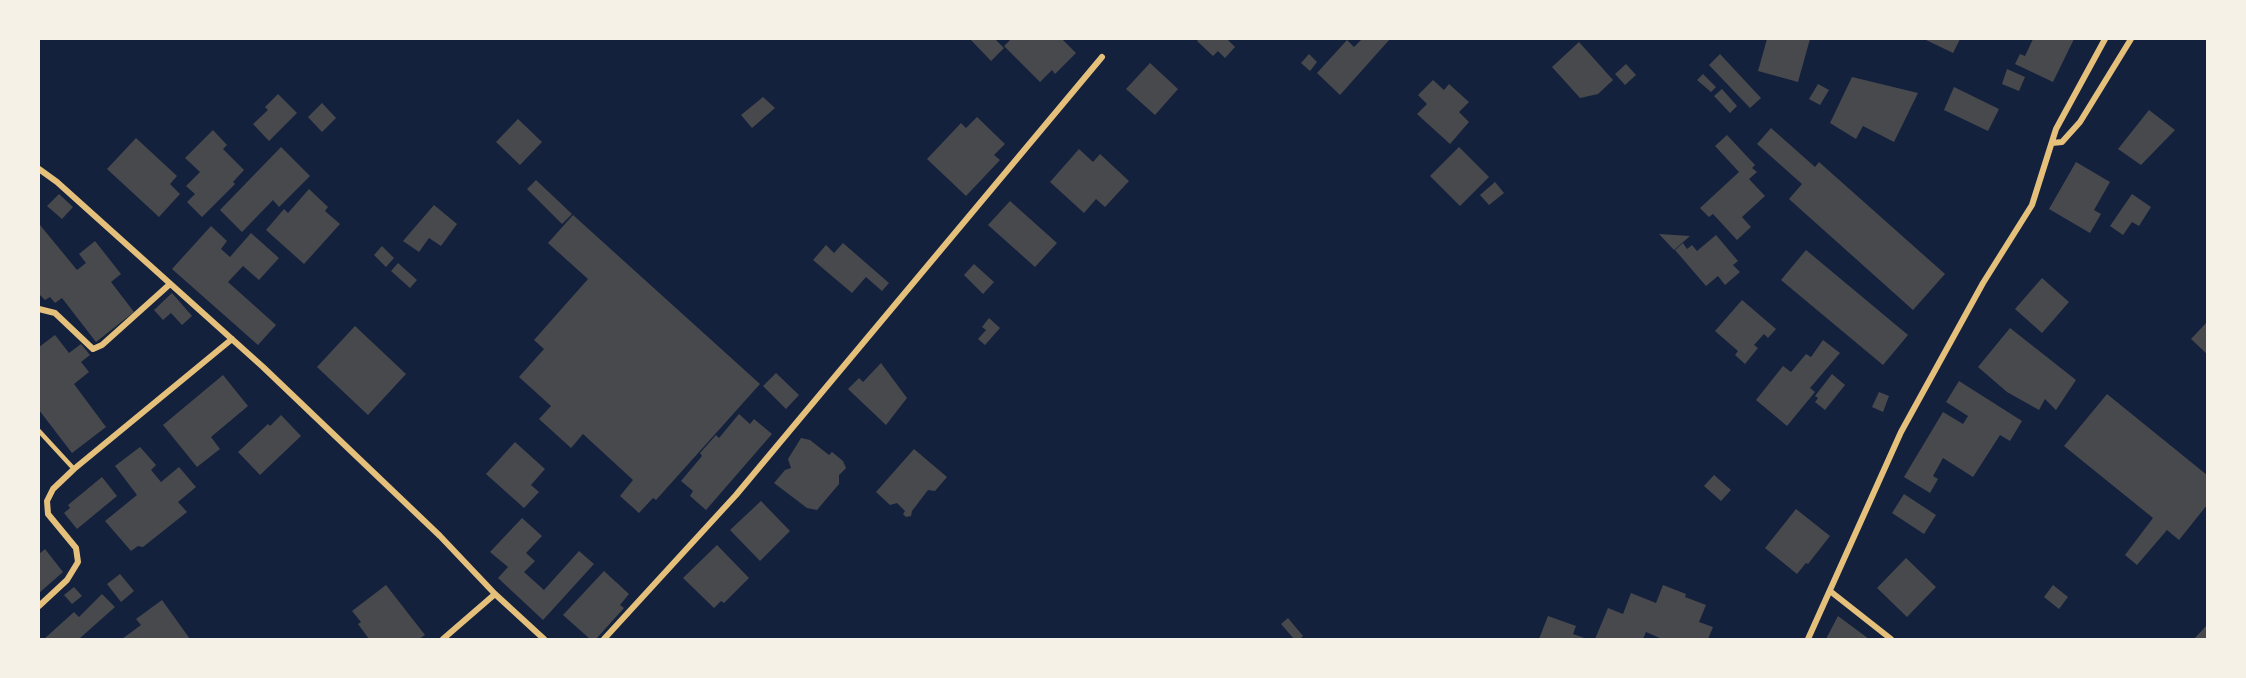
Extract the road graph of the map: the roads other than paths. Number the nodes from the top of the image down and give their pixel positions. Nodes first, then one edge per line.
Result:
1 (2105, 39) edge
2 (2131, 39) edge
3 (1102, 57) dead end
4 (2052, 143) junction
5 (39, 169) edge
6 (170, 284) junction
7 (39, 309) edge
8 (232, 339) junction
9 (39, 431) edge
10 (74, 469) junction
11 (1830, 591) junction
12 (495, 594) junction
13 (39, 606) edge
14 (443, 639) edge
15 (544, 639) edge
16 (604, 639) edge
17 (1808, 639) edge
18 (1891, 639) edge

1 - 4 street
2 - 4 street
3 - 16 street
4 - 11 street
5 - 6 street
6 - 7 street
6 - 8 street
8 - 10 street
8 - 12 street
9 - 10 lane
10 - 13 street
11 - 17 street
11 - 18 street
12 - 14 street
12 - 15 street

